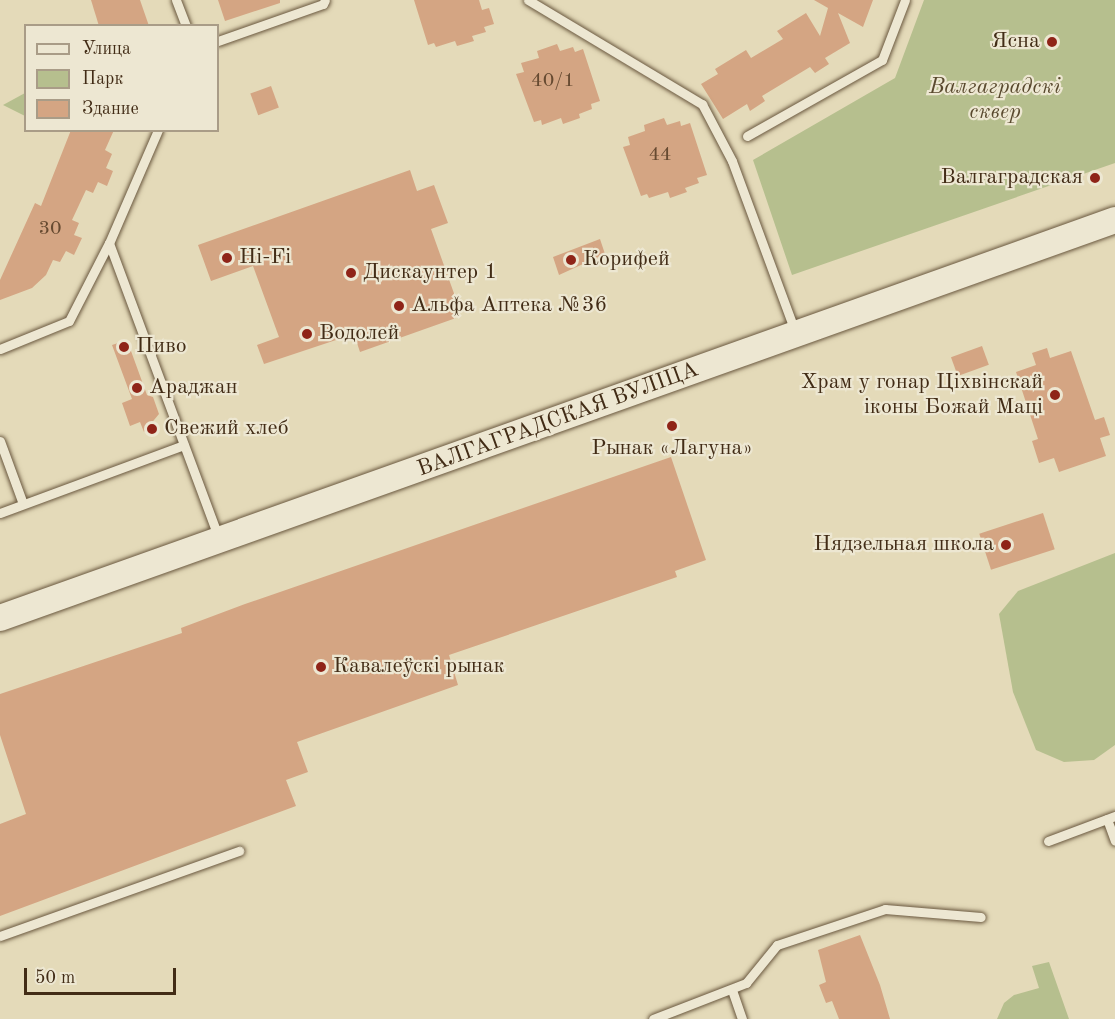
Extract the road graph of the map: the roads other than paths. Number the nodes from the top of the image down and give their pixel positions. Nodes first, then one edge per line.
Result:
1 (176, 0) edge
2 (325, 0) edge
3 (528, 0) edge
4 (905, 0) edge
5 (185, 24) edge
6 (219, 41) edge
7 (157, 132) edge
8 (747, 136) dead end
9 (1115, 220) edge
10 (109, 243) junction
11 (796, 333) junction
12 (0, 349) edge
13 (0, 441) edge
14 (184, 445) junction
15 (23, 504) junction
16 (0, 513) edge
17 (220, 541) junction
18 (0, 618) edge
19 (1111, 817) edge
20 (1048, 841) dead end
21 (1115, 841) edge
22 (239, 851) dead end
23 (981, 917) dead end
24 (0, 936) edge
25 (732, 990) junction
26 (653, 1019) edge
27 (742, 1019) edge

1 - 5 lane
2 - 6 lane
3 - 11 lane
4 - 8 lane
7 - 10 lane
9 - 11 main road, ВАЛГАГРАДСКАЯ ВУЛІЦА
10 - 12 lane
10 - 14 lane
11 - 17 main road, ВАЛГАГРАДСКАЯ ВУЛІЦА
13 - 15 lane
14 - 15 lane
14 - 17 lane
15 - 16 lane
17 - 18 main road, ВАЛГАГРАДСКАЯ ВУЛІЦА
19 - 20 lane
19 - 21 lane
22 - 24 lane
23 - 25 lane
25 - 26 lane
25 - 27 lane

